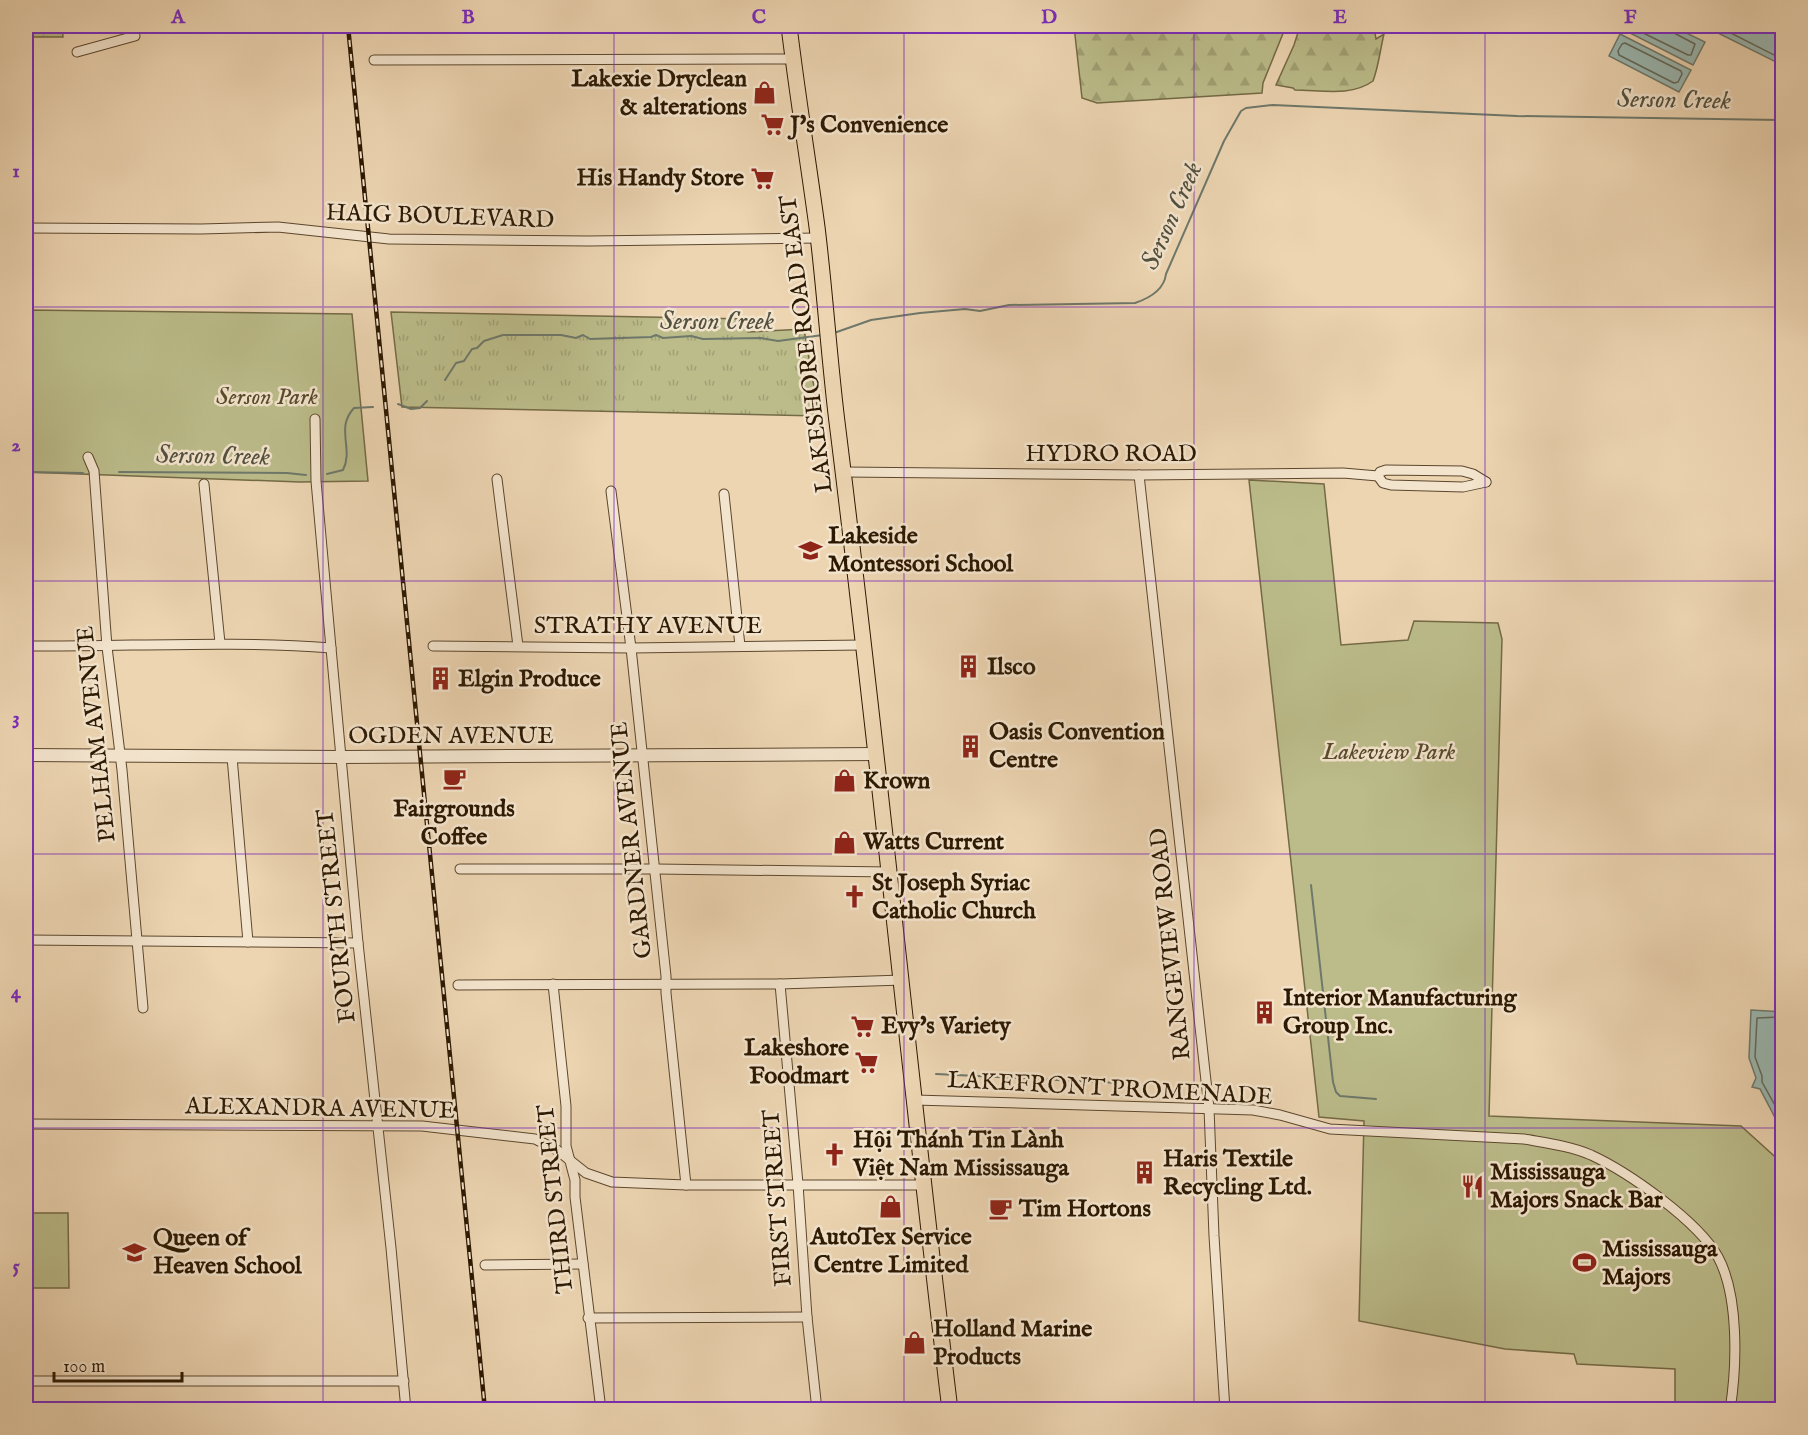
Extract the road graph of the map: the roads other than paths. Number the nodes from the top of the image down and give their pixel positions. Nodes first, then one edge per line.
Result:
1 (789, 26) edge
2 (135, 36) dead end
3 (76, 52) dead end
4 (793, 59) junction
5 (374, 60) dead end
6 (26, 228) edge
7 (818, 238) junction
8 (315, 419) dead end
9 (88, 457) dead end
10 (845, 472) junction
11 (1139, 475) junction
12 (1378, 476) junction
13 (497, 479) dead end
14 (204, 484) dead end
15 (610, 491) dead end
16 (724, 494) dead end
17 (220, 643) junction
18 (863, 645) junction
19 (26, 646) edge
20 (107, 646) junction
21 (433, 646) dead end
22 (518, 646) junction
23 (740, 646) junction
24 (331, 648) junction
25 (631, 648) junction
26 (876, 754) junction
27 (26, 755) edge
28 (120, 756) junction
29 (232, 757) junction
30 (342, 757) junction
31 (642, 757) junction
32 (460, 869) dead end
33 (656, 869) junction
34 (890, 872) junction
35 (26, 940) edge
36 (136, 940) junction
37 (248, 942) junction
38 (358, 943) junction
39 (903, 980) junction
40 (553, 984) junction
41 (666, 984) junction
42 (780, 984) junction
43 (458, 985) dead end
44 (143, 1008) dead end
45 (915, 1100) junction
46 (1209, 1108) junction
47 (26, 1124) edge
48 (378, 1125) junction
49 (568, 1160) junction
50 (798, 1184) junction
51 (686, 1185) junction
52 (925, 1185) junction
53 (583, 1264) junction
54 (485, 1265) dead end
55 (807, 1317) junction
56 (588, 1318) junction
57 (26, 1380) edge
58 (404, 1381) junction
59 (406, 1410) edge
60 (601, 1410) edge
61 (817, 1410) edge
62 (950, 1410) edge
63 (1225, 1410) edge
64 (1730, 1410) edge

1 - 4 main road, LAKESHORE ROAD EAST
2 - 3 street
4 - 5 street
4 - 7 main road, LAKESHORE ROAD EAST
6 - 7 street, HAIG BOULEVARD
7 - 10 main road, LAKESHORE ROAD EAST
8 - 24 street, FOURTH STREET
9 - 20 street, PELHAM AVENUE
10 - 11 street, HYDRO ROAD
10 - 18 main road, LAKESHORE ROAD EAST
11 - 12 street, HYDRO ROAD
11 - 46 street, RANGEVIEW ROAD
12 - 12 street
13 - 22 street
14 - 17 street
15 - 25 street, GARDNER AVENUE
16 - 23 street
17 - 20 street
17 - 24 street
18 - 23 street, STRATHY AVENUE
18 - 26 main road, LAKESHORE ROAD EAST
19 - 20 street
20 - 28 street, PELHAM AVENUE
21 - 22 street, STRATHY AVENUE
22 - 25 street, STRATHY AVENUE
23 - 25 street, STRATHY AVENUE
24 - 30 street, FOURTH STREET
25 - 31 street, GARDNER AVENUE
26 - 31 street, OGDEN AVENUE
26 - 34 main road, LAKESHORE ROAD EAST
27 - 28 street, OGDEN AVENUE
28 - 29 street, OGDEN AVENUE
28 - 36 street, PELHAM AVENUE
29 - 30 street, OGDEN AVENUE
29 - 37 street
30 - 31 street, OGDEN AVENUE
30 - 38 street, FOURTH STREET
31 - 33 street, GARDNER AVENUE
32 - 33 street
33 - 34 street
33 - 41 street, GARDNER AVENUE
34 - 39 main road, LAKESHORE ROAD EAST
35 - 36 street
36 - 37 street
36 - 44 street, PELHAM AVENUE
37 - 38 street
38 - 48 street, FOURTH STREET
39 - 42 street
39 - 45 main road, LAKESHORE ROAD EAST
40 - 41 street
40 - 43 street
40 - 49 street, THIRD STREET
41 - 42 street
41 - 51 street, GARDNER AVENUE
42 - 50 street, FIRST STREET
45 - 46 street, LAKEFRONT PROMENADE
45 - 52 main road, LAKESHORE ROAD EAST
46 - 63 street, RANGEVIEW ROAD
46 - 64 street, LAKEFRONT PROMENADE
47 - 48 street, ALEXANDRA AVENUE
48 - 49 street, ALEXANDRA AVENUE
48 - 58 street, FOURTH STREET
49 - 51 street, ALEXANDRA AVENUE
49 - 53 street, THIRD STREET
50 - 51 street, ALEXANDRA AVENUE
50 - 52 street, ALEXANDRA AVENUE
50 - 55 street, FIRST STREET
52 - 62 main road, LAKESHORE ROAD EAST
53 - 54 street
53 - 56 street, THIRD STREET
55 - 56 street
55 - 61 street, FIRST STREET
56 - 60 street, THIRD STREET
57 - 58 street
58 - 59 street, FOURTH STREET

